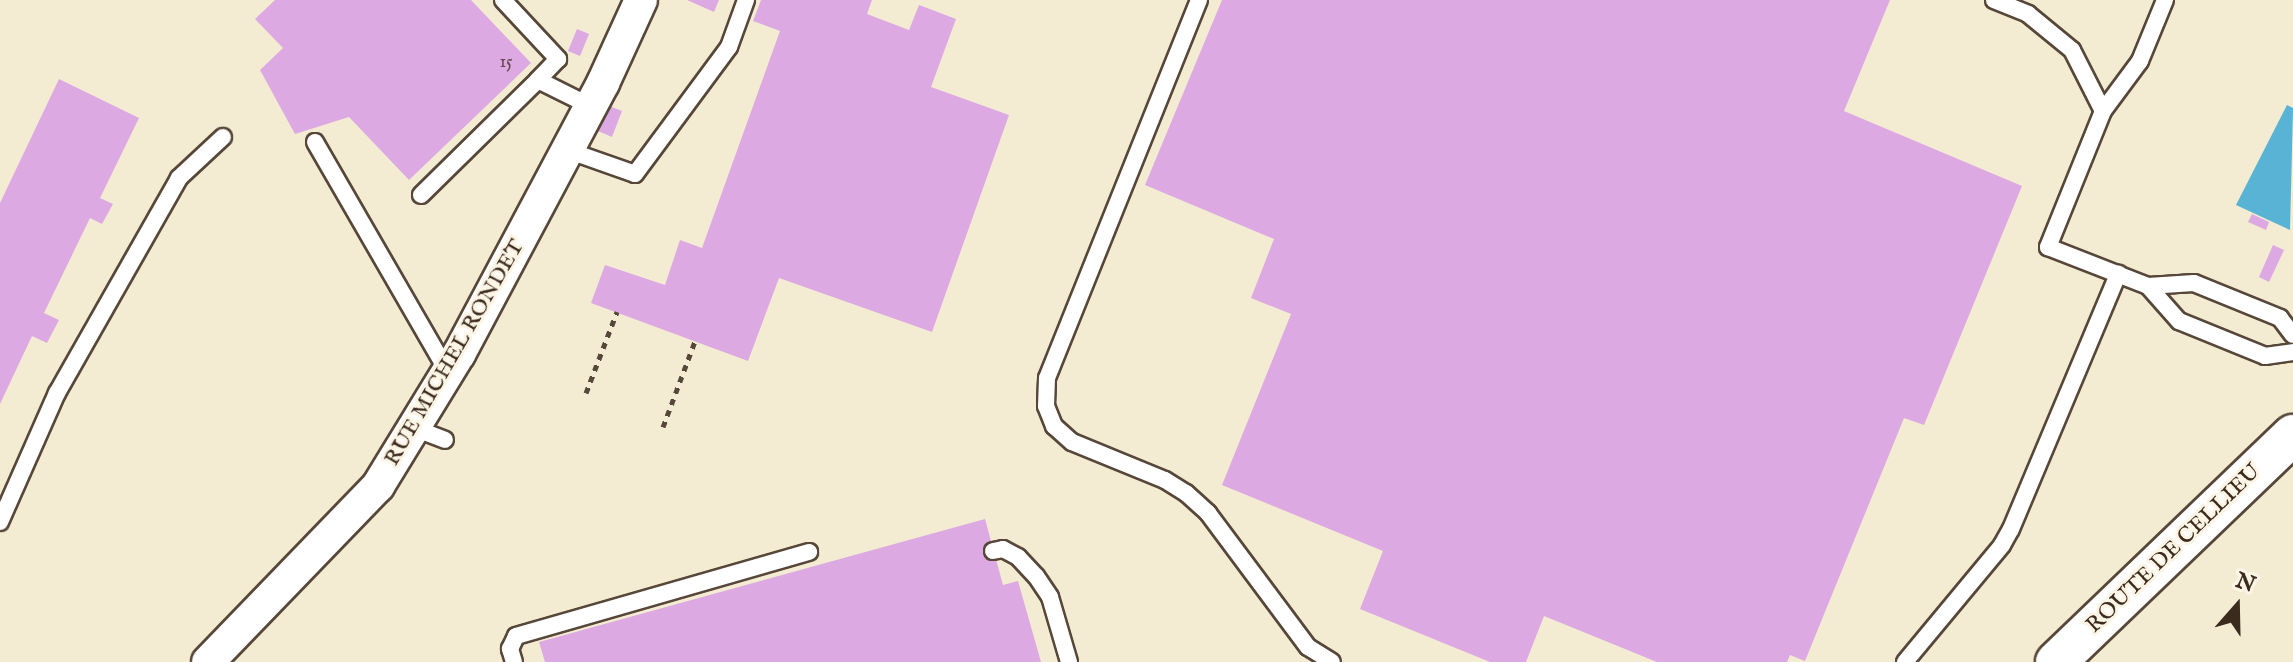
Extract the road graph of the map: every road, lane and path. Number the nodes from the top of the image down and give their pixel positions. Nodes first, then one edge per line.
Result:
1 (503, 0) edge
2 (641, 0) edge
3 (746, 0) edge
4 (1199, 0) edge
5 (1994, 0) edge
6 (2165, 0) edge
7 (538, 80) junction
8 (590, 106) junction
9 (2103, 111) junction
10 (223, 137) dead end
11 (315, 142) dead end
12 (567, 150) junction
13 (421, 195) dead end
14 (2118, 274) junction
15 (2148, 286) junction
16 (617, 312) dead end
17 (2293, 335) edge
18 (695, 341) dead end
19 (2293, 352) edge
20 (448, 372) junction
21 (586, 393) dead end
22 (663, 427) dead end
23 (414, 428) junction
24 (2293, 435) edge
25 (445, 440) dead end
26 (0, 522) edge
27 (993, 551) dead end
28 (809, 552) dead end
29 (208, 662) edge
30 (514, 662) edge
31 (1069, 662) edge
32 (1332, 662) edge
33 (1905, 662) edge
34 (2056, 662) edge

1 - 7 lane
2 - 8 street, RUE MICHEL RONDET
3 - 12 lane
4 - 32 lane
5 - 9 lane
6 - 9 lane
7 - 8 lane
7 - 13 lane
8 - 12 street, RUE MICHEL RONDET
9 - 14 lane
10 - 26 lane
11 - 20 lane
12 - 20 street, RUE MICHEL RONDET
14 - 15 lane
14 - 33 lane
15 - 17 lane
15 - 19 lane
16 - 21 path
18 - 22 path
20 - 23 street, RUE MICHEL RONDET
23 - 25 lane
23 - 29 street, RUE MICHEL RONDET
24 - 34 street, ROUTE DE CELLIEU
27 - 31 lane
28 - 30 lane

